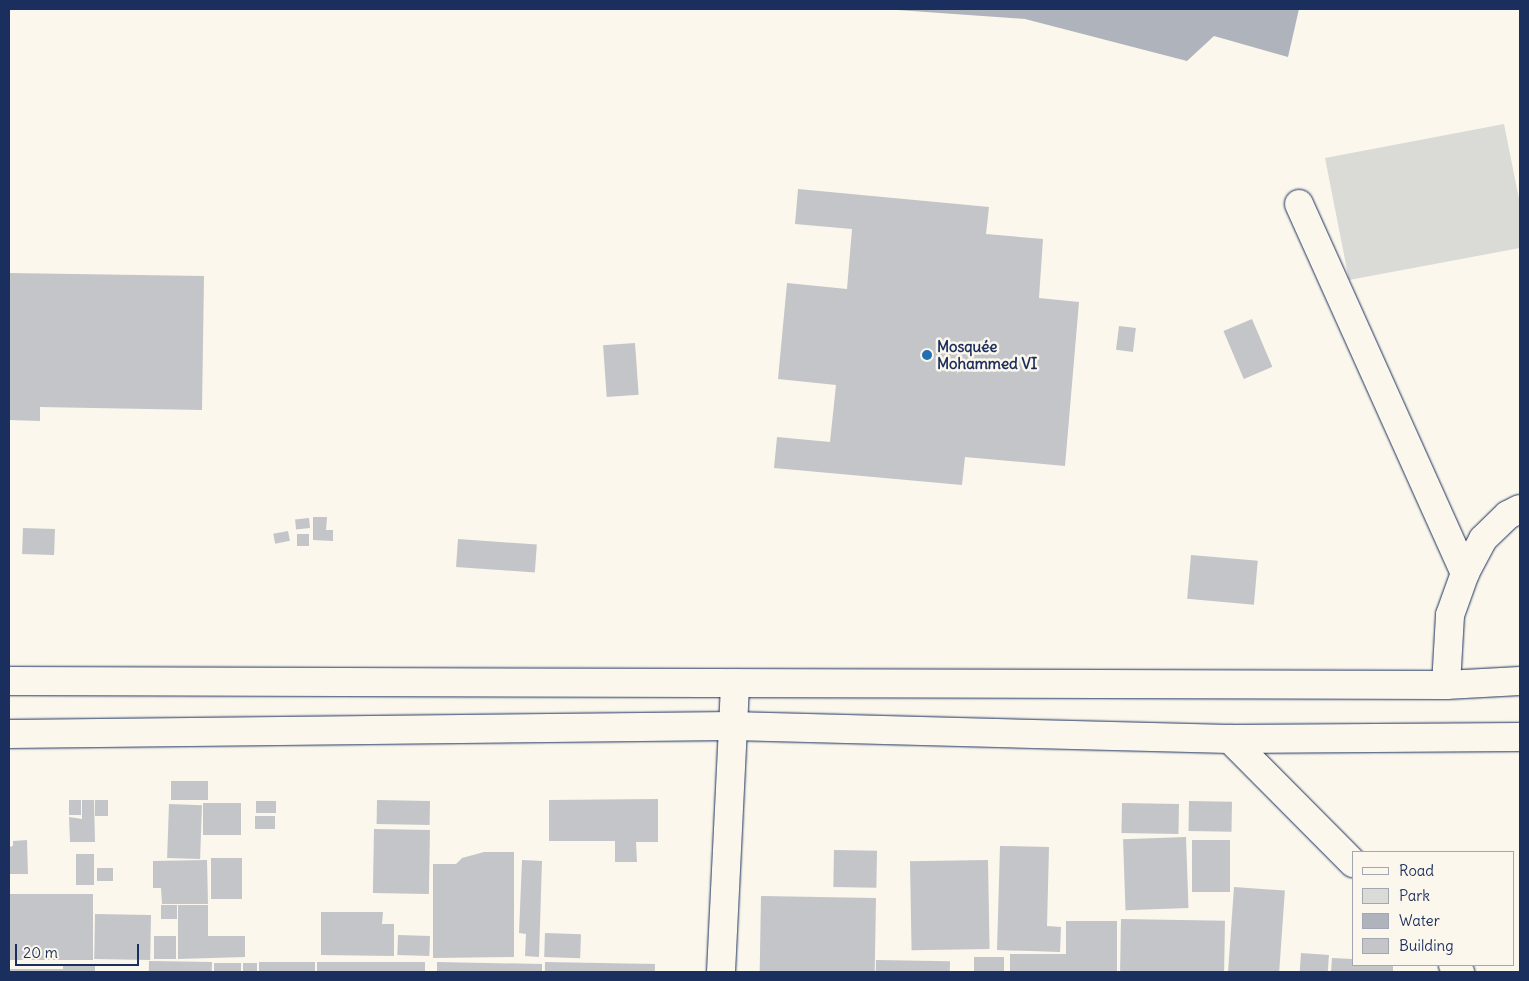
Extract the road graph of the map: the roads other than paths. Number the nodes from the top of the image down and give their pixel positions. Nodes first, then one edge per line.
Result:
1 (1299, 204) dead end
2 (1520, 509) edge
3 (1465, 573) junction
4 (9, 681) edge
5 (1520, 681) edge
6 (735, 683) junction
7 (1446, 685) junction
8 (732, 726) junction
9 (9, 734) edge
10 (1520, 737) edge
11 (1230, 739) junction
12 (1352, 862) edge
13 (721, 972) edge

1 - 3 street
2 - 3 street
3 - 7 street
4 - 6 street
5 - 7 street
6 - 7 street
6 - 8 street
8 - 9 street
8 - 11 street
8 - 13 street
10 - 11 street
11 - 12 street

